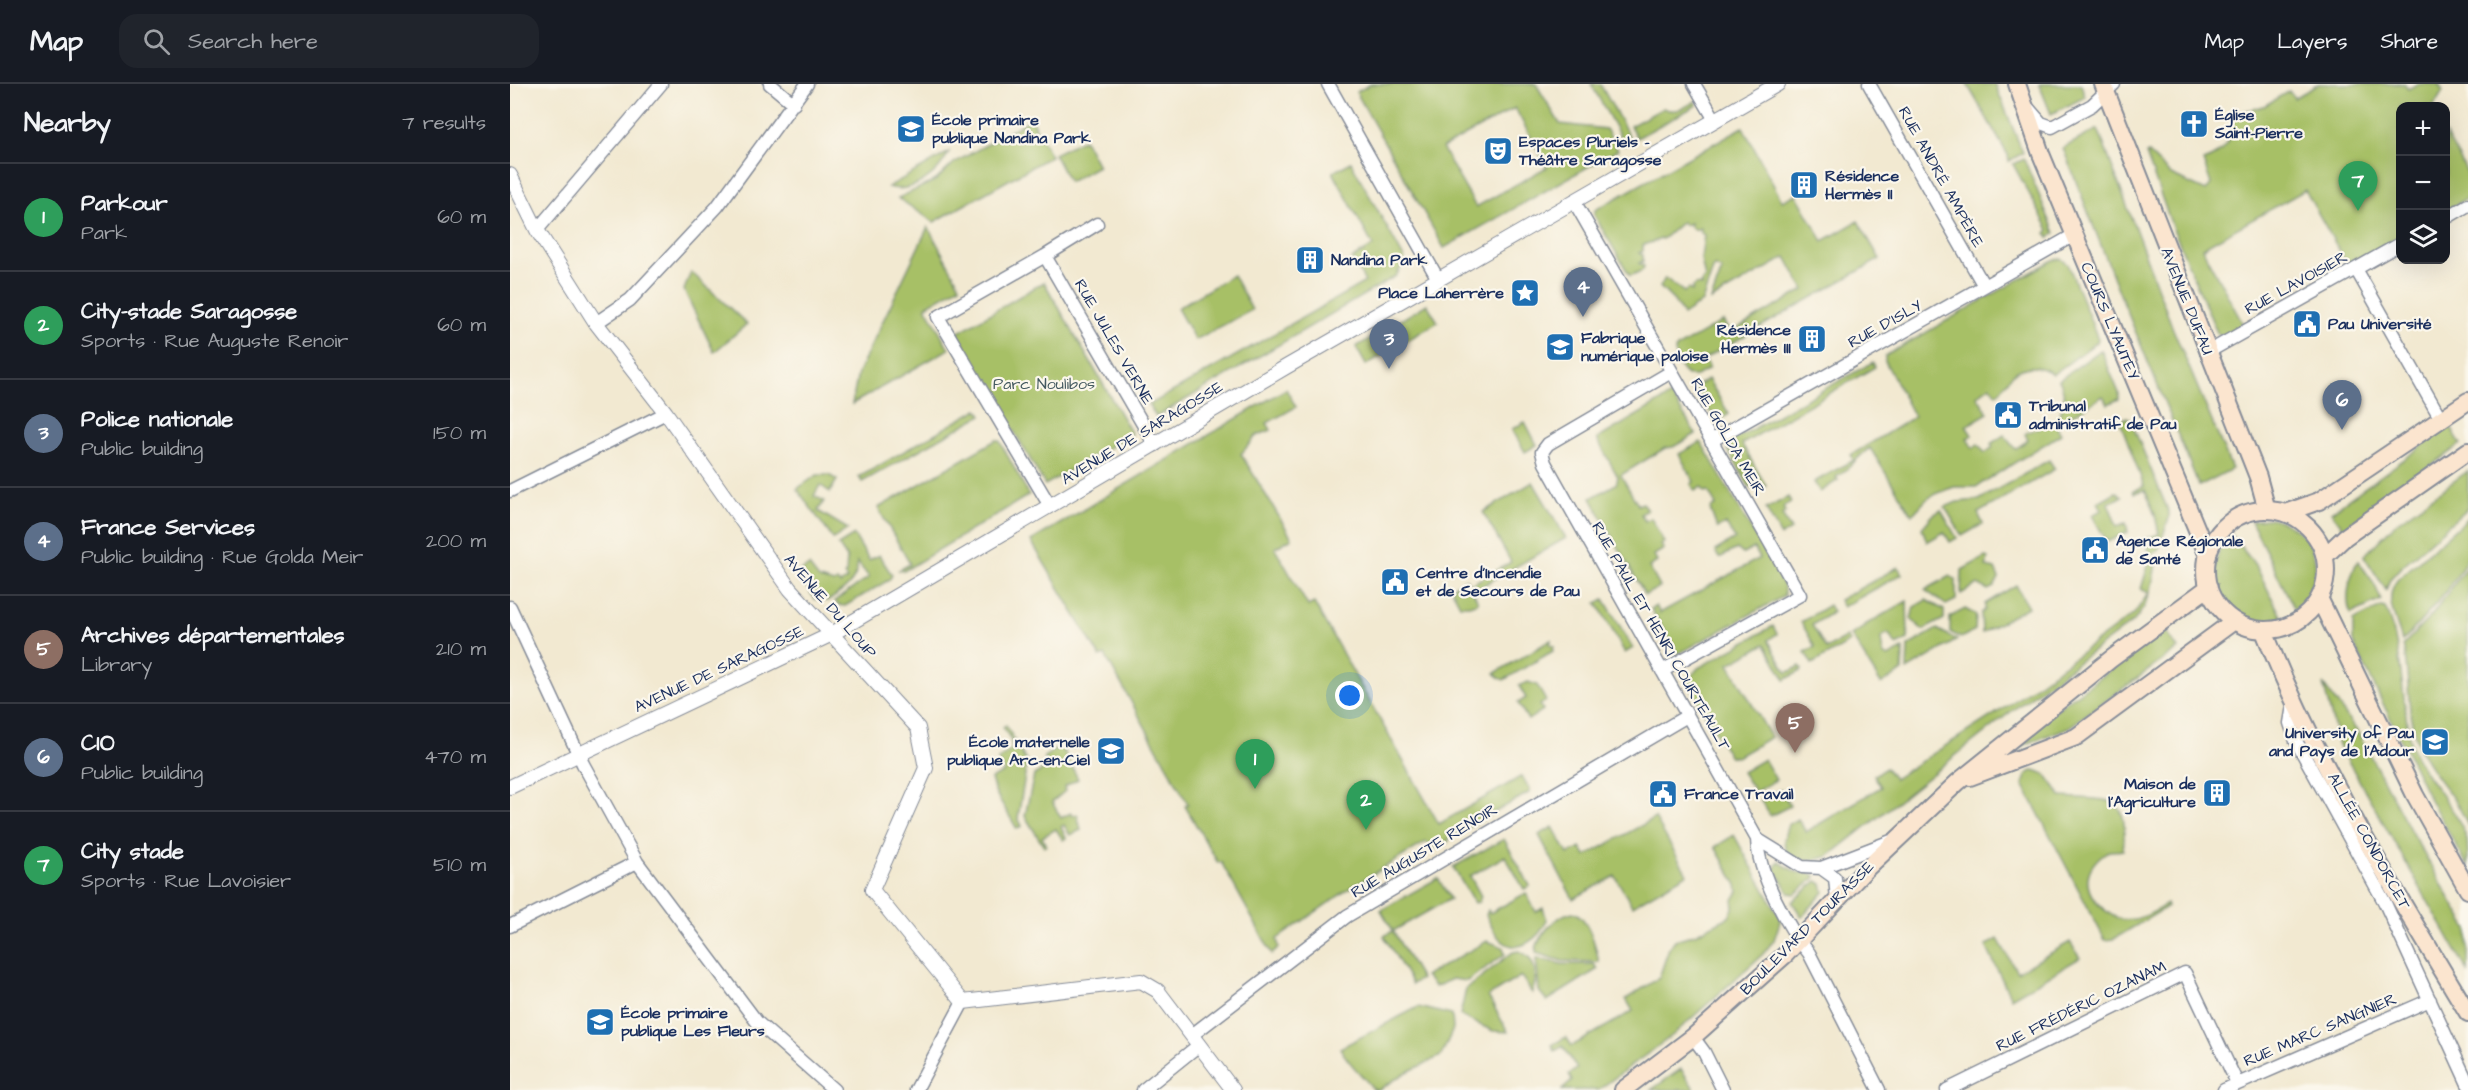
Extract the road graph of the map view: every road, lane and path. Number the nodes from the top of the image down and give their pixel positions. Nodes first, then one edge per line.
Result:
1 (661, 84) edge
2 (770, 84) edge
3 (807, 84) edge
4 (1328, 84) edge
5 (1694, 84) edge
6 (1778, 84) edge
7 (1869, 84) edge
8 (2017, 84) edge
9 (2107, 87) edge
10 (2024, 102) junction
11 (794, 104) junction
12 (1715, 120) junction
13 (510, 175) edge
14 (1574, 201) junction
15 (2468, 205) edge
16 (2450, 215) edge
17 (1097, 224) dead end
18 (537, 230) junction
19 (2074, 235) junction
20 (2396, 246) edge
21 (1045, 256) junction
22 (2356, 269) junction
23 (1438, 279) junction
24 (1984, 286) junction
25 (596, 323) junction
26 (2208, 352) junction
27 (1671, 372) junction
28 (2468, 401) edge
29 (666, 414) junction
30 (2441, 419) junction
31 (1711, 441) junction
32 (1155, 445) junction
33 (2468, 451) edge
34 (510, 491) edge
35 (1050, 506) junction
36 (2267, 510) junction
37 (2285, 513) junction
38 (2208, 556) junction
39 (2325, 556) junction
40 (2209, 587) junction
41 (2319, 598) junction
42 (510, 607) edge
43 (2234, 621) junction
44 (2264, 631) junction
45 (830, 635) junction
46 (1662, 670) junction
47 (2294, 700) junction
48 (1687, 716) junction
49 (579, 754) junction
50 (1958, 782) junction
51 (510, 787) edge
52 (1898, 837) junction
53 (1757, 839) junction
54 (637, 862) junction
55 (1821, 868) junction
56 (2468, 890) edge
57 (1837, 899) junction
58 (510, 926) edge
59 (1798, 940) junction
60 (2430, 1000) junction
61 (963, 1002) junction
62 (2468, 1013) edge
63 (1693, 1037) junction
64 (1196, 1040) junction
65 (2237, 1083) junction
66 (2468, 1084) edge
67 (834, 1090) edge
68 (916, 1090) edge
69 (1143, 1090) edge
70 (1233, 1090) edge
71 (1623, 1090) edge
72 (1723, 1090) edge
73 (1879, 1090) edge
74 (1947, 1090) edge
75 (2224, 1090) edge

1 - 18 street
2 - 11 street
3 - 11 street
4 - 23 street
5 - 12 street
6 - 12 street, AVENUE DE SARAGOSSE
7 - 24 street, RUE ANDRÉ AMPÈRE
8 - 10 main road, COURS LYAUTEY
9 - 10 street, AVENUE DUFAU
9 - 26 main road, AVENUE DUFAU
10 - 19 main road, COURS LYAUTEY
11 - 25 street
12 - 14 street, AVENUE DE SARAGOSSE
13 - 18 street, AVENUE DU LOUP
14 - 23 street, AVENUE DE SARAGOSSE
14 - 27 street, RUE GOLDA MEIR
15 - 16 street
17 - 21 street
18 - 25 street, AVENUE DU LOUP
19 - 24 street, RUE D'ISLY
19 - 38 main road, COURS LYAUTEY
20 - 22 street, RUE LAVOISIER
21 - 32 street, RUE JULES VERNE
21 - 35 street
22 - 26 street, RUE LAVOISIER
22 - 30 street
23 - 32 street, AVENUE DE SARAGOSSE
24 - 31 street, RUE D'ISLY
25 - 29 street, AVENUE DU LOUP
26 - 36 main road, AVENUE DUFAU
27 - 31 street, RUE GOLDA MEIR
27 - 46 street, RUE PAUL ET HENRI COURTEAULT
28 - 30 main road
29 - 34 street
29 - 45 street, AVENUE DU LOUP
30 - 37 main road
31 - 46 street, RUE GOLDA MEIR
32 - 35 street, AVENUE DE SARAGOSSE
33 - 39 main road
35 - 45 street, AVENUE DE SARAGOSSE
36 - 37 main road
36 - 38 main road
37 - 39 main road
38 - 40 main road
39 - 41 main road
40 - 43 main road
40 - 50 main road, BOULEVARD TOURASSE
41 - 44 main road
41 - 56 main road
42 - 49 street
43 - 44 main road
43 - 50 main road, BOULEVARD TOURASSE
44 - 47 main road, ALLÉE CONDORCET
45 - 49 street, AVENUE DE SARAGOSSE
45 - 61 street, AVENUE DU LOUP
46 - 48 street, RUE PAUL ET HENRI COURTEAULT
47 - 60 street
47 - 62 main road, ALLÉE CONDORCET
48 - 53 street, RUE PAUL ET HENRI COURTEAULT
48 - 64 street, RUE AUGUSTE RENOIR
49 - 51 street, AVENUE DE SARAGOSSE
49 - 54 street
50 - 52 main road, BOULEVARD TOURASSE
52 - 55 street
52 - 57 main road, BOULEVARD TOURASSE
53 - 55 street, RUE PAUL ET HENRI COURTEAULT
53 - 59 street, RUE PAUL ET HENRI COURTEAULT
54 - 58 street
54 - 67 street
55 - 57 street
57 - 59 main road, BOULEVARD TOURASSE
59 - 63 main road, BOULEVARD TOURASSE
59 - 73 street, RUE PAUL ET HENRI COURTEAULT
60 - 65 street, RUE MARC SANGNIER
60 - 66 street
61 - 64 street
61 - 68 street
63 - 71 main road, BOULEVARD TOURASSE
63 - 72 street
64 - 69 street, RUE AUGUSTE RENOIR
64 - 70 street
65 - 74 street, RUE FRÉDÉRIC OZANAM
65 - 75 street, RUE MARC SANGNIER

